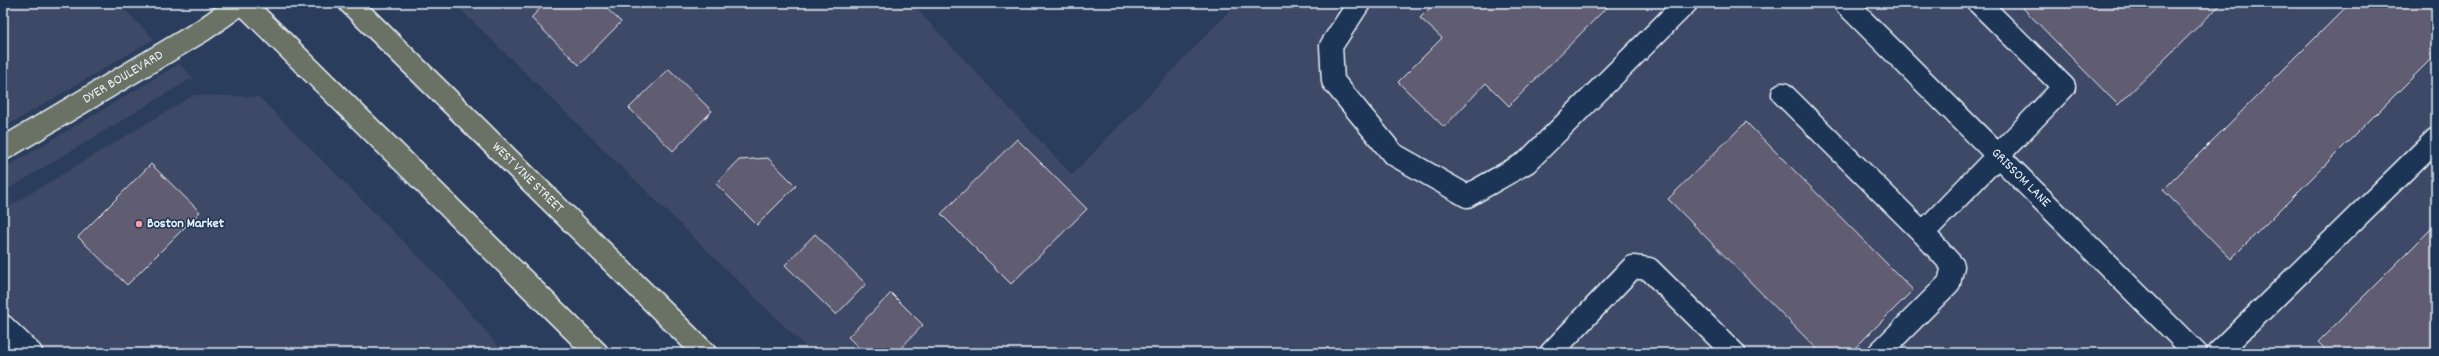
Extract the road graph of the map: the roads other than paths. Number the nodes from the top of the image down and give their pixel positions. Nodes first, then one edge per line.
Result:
1 (242, 3) edge
2 (350, 3) edge
3 (1358, 3) edge
4 (1686, 3) edge
5 (1845, 3) edge
6 (1979, 3) edge
7 (1783, 94) dead end
8 (2436, 139) edge
9 (3, 149) edge
10 (1998, 155) junction
11 (1922, 233) junction
12 (3, 326) edge
13 (31, 353) edge
14 (597, 353) edge
15 (705, 353) edge
16 (1551, 353) edge
17 (1734, 353) edge
18 (1879, 353) edge
19 (2196, 353) edge
20 (2218, 353) edge

1 - 9 main road, DYER BOULEVARD
1 - 14 main road
2 - 15 main road, WEST VINE STREET
3 - 4 street
5 - 10 street, GRISSOM LANE
6 - 10 street
7 - 11 street
8 - 20 street
10 - 11 street
10 - 19 street, GRISSOM LANE
11 - 18 street
12 - 13 street
16 - 17 street

